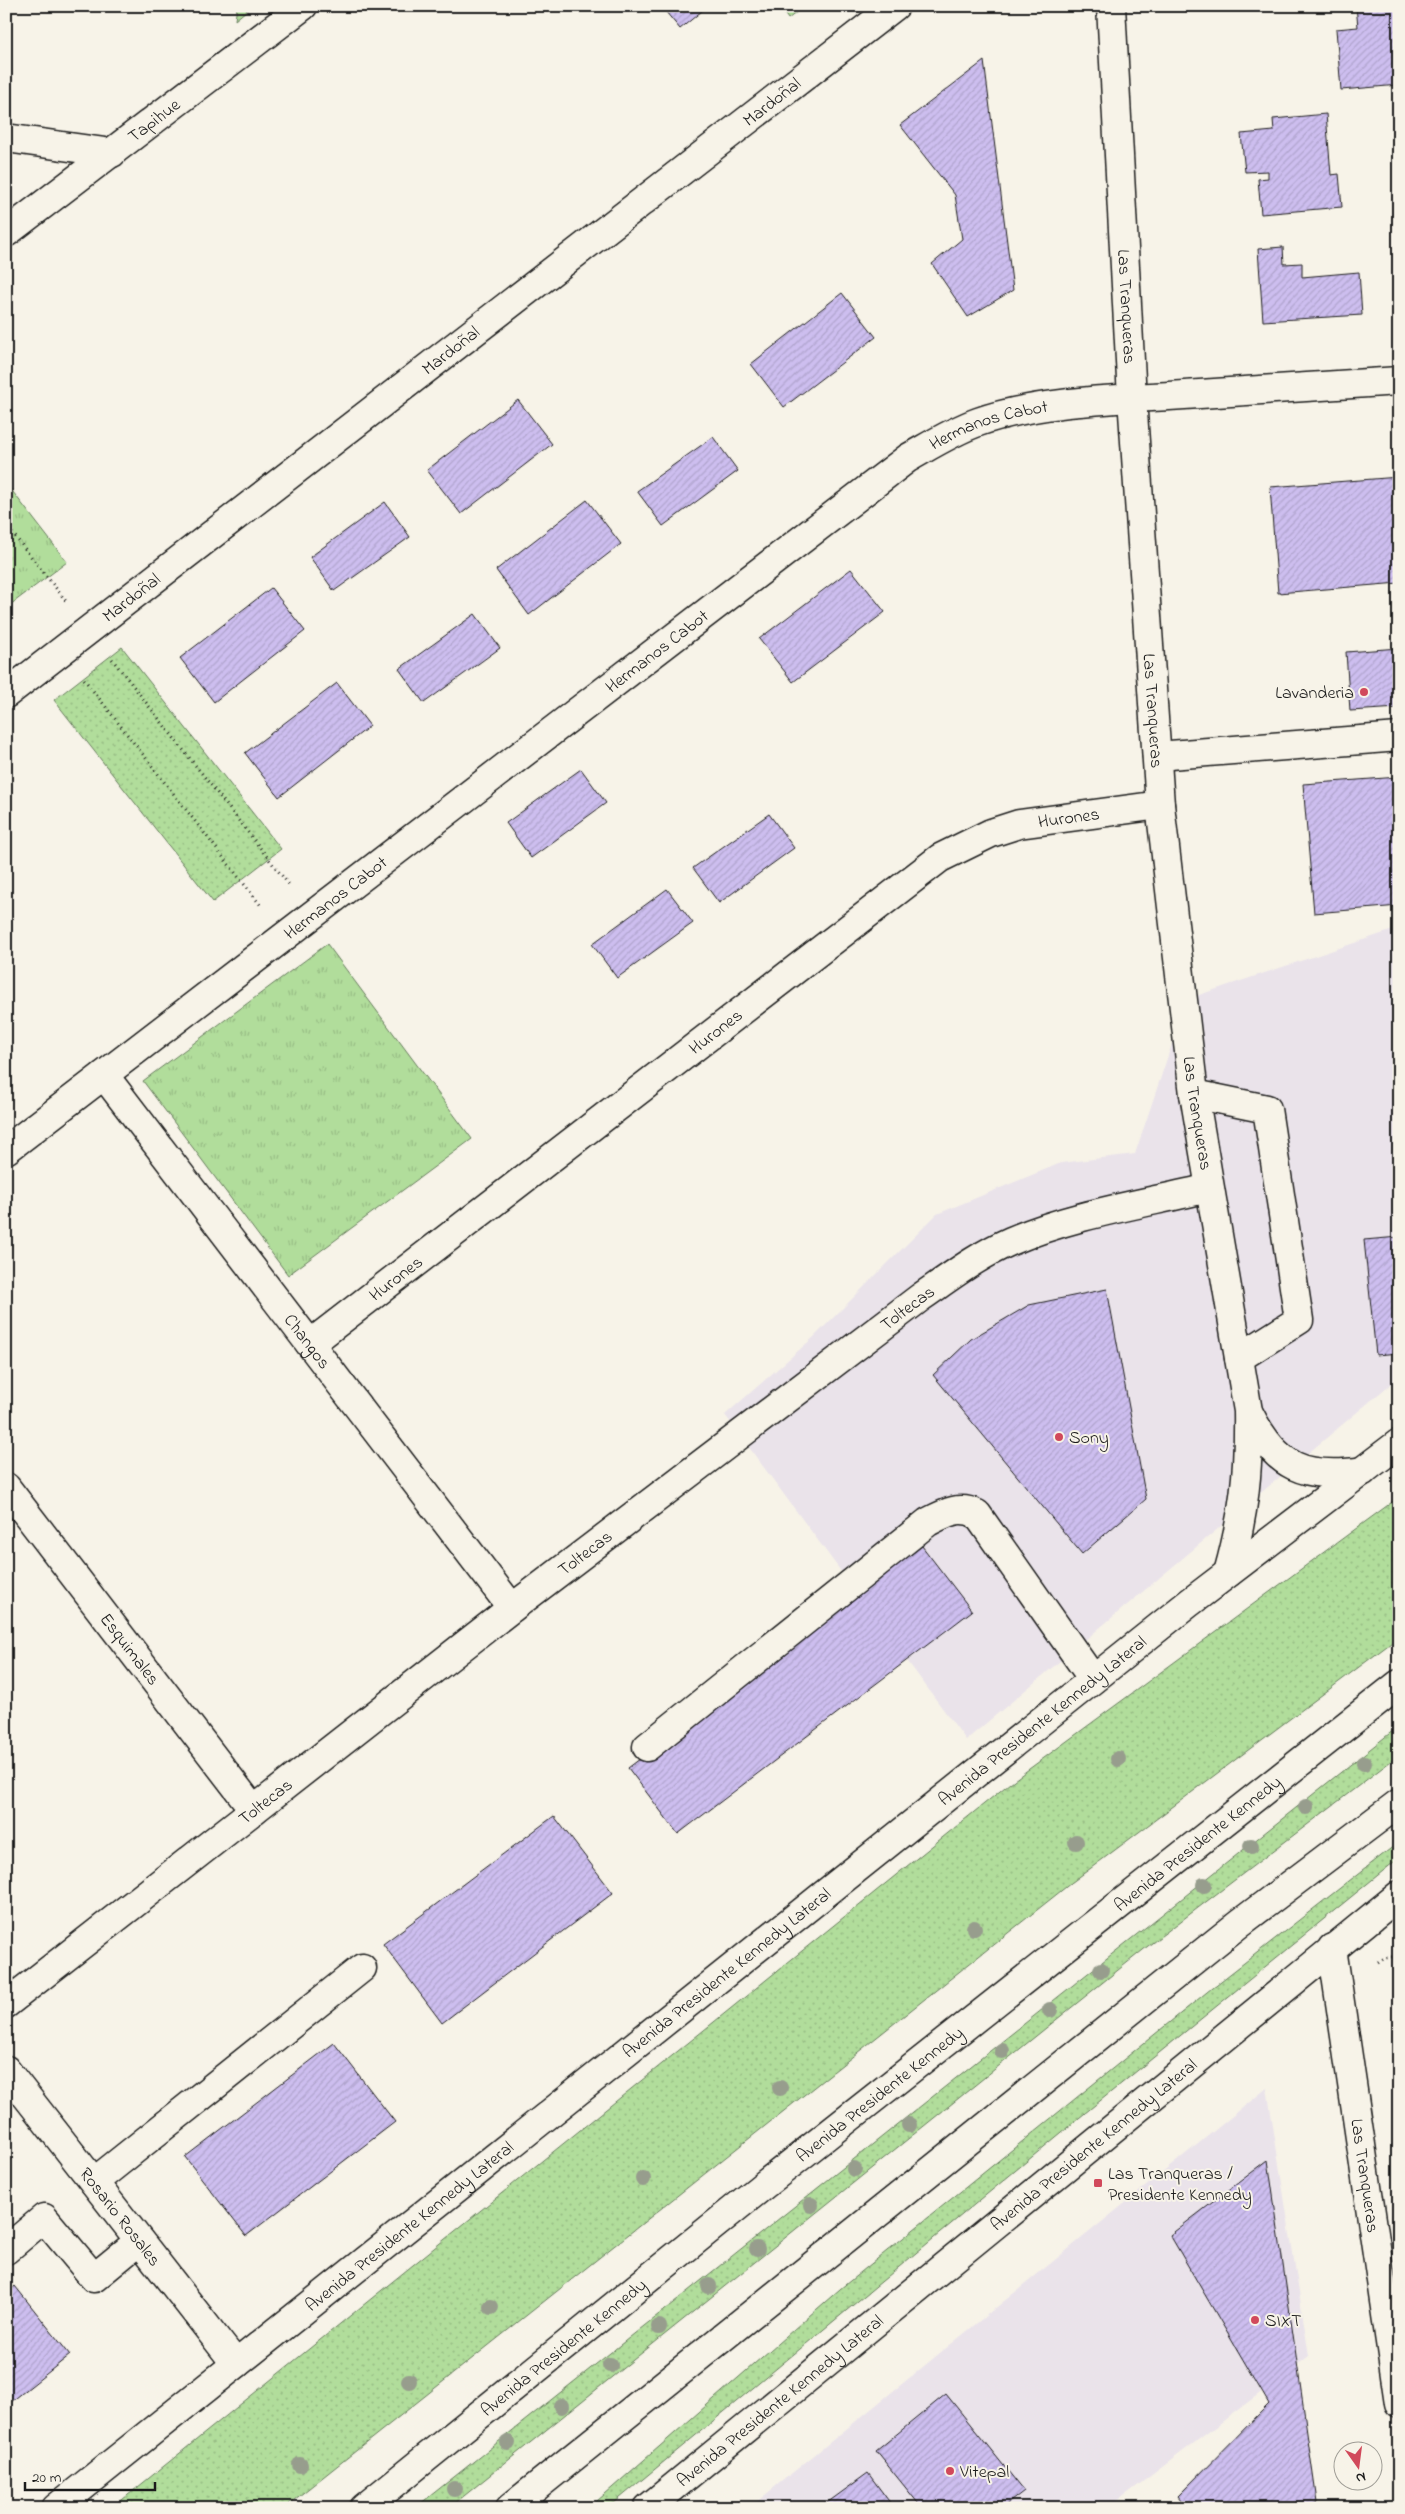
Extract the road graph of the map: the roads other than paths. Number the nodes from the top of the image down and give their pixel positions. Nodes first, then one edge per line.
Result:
1 (302, 6) edge
2 (895, 6) edge
3 (1111, 6) edge
4 (6, 138) edge
5 (112, 153) junction
6 (6, 233) edge
7 (1399, 381) edge
8 (1132, 398) junction
9 (6, 694) edge
10 (1399, 737) edge
11 (1157, 756) junction
12 (1160, 805) junction
13 (104, 1075) junction
14 (1194, 1094) junction
15 (6, 1150) edge
16 (1209, 1188) junction
17 (310, 1344) junction
18 (1239, 1358) junction
19 (1248, 1411) junction
20 (1399, 1443) edge
21 (1363, 1471) junction
22 (6, 1488) edge
23 (1228, 1573) junction
24 (512, 1608) junction
25 (1094, 1680) junction
26 (1399, 1684) edge
27 (647, 1747) dead end
28 (1399, 1803) edge
29 (254, 1810) junction
30 (1399, 1895) edge
31 (1332, 1948) junction
32 (362, 1968) dead end
33 (6, 2004) edge
34 (6, 2070) edge
35 (94, 2182) junction
36 (139, 2241) junction
37 (6, 2250) edge
38 (236, 2364) junction
39 (1399, 2403) edge
40 (56, 2508) edge
41 (364, 2508) edge
42 (510, 2508) edge
43 (648, 2508) edge

1 - 5 main road, Tapihue
2 - 9 main road, Mardoñal
3 - 8 main road, Las Tranqueras
4 - 5 main road
5 - 6 main road, Tapihue
7 - 8 main road, Hermanos Cabot
8 - 11 main road, Las Tranqueras
8 - 13 main road, Hermanos Cabot
10 - 11 main road
11 - 12 main road, Las Tranqueras
12 - 14 main road, Las Tranqueras
12 - 17 main road, Hurones
13 - 15 main road, Hermanos Cabot
13 - 17 main road, Changos
14 - 16 main road, Las Tranqueras
14 - 18 main road
16 - 18 main road, Las Tranqueras
16 - 24 main road, Toltecas
17 - 24 main road, Changos
18 - 19 main road, Las Tranqueras
19 - 21 main road, Las Tranqueras
19 - 23 main road, Las Tranqueras
20 - 21 main road, Avenida Presidente Kennedy Lateral
21 - 23 main road, Avenida Presidente Kennedy Lateral
22 - 29 main road, Esquimales
23 - 25 main road, Avenida Presidente Kennedy Lateral
24 - 29 main road, Toltecas
25 - 27 main road
25 - 38 main road, Avenida Presidente Kennedy Lateral
26 - 41 main road, Avenida Presidente Kennedy
28 - 42 main road
29 - 33 main road, Toltecas
30 - 31 main road, Avenida Presidente Kennedy Lateral
31 - 39 main road, Las Tranqueras
31 - 43 main road, Avenida Presidente Kennedy Lateral
32 - 35 main road
34 - 35 main road, Rosario Rosales
35 - 36 main road, Rosario Rosales
36 - 37 main road
36 - 38 main road, Rosario Rosales
38 - 40 main road, Avenida Presidente Kennedy Lateral

